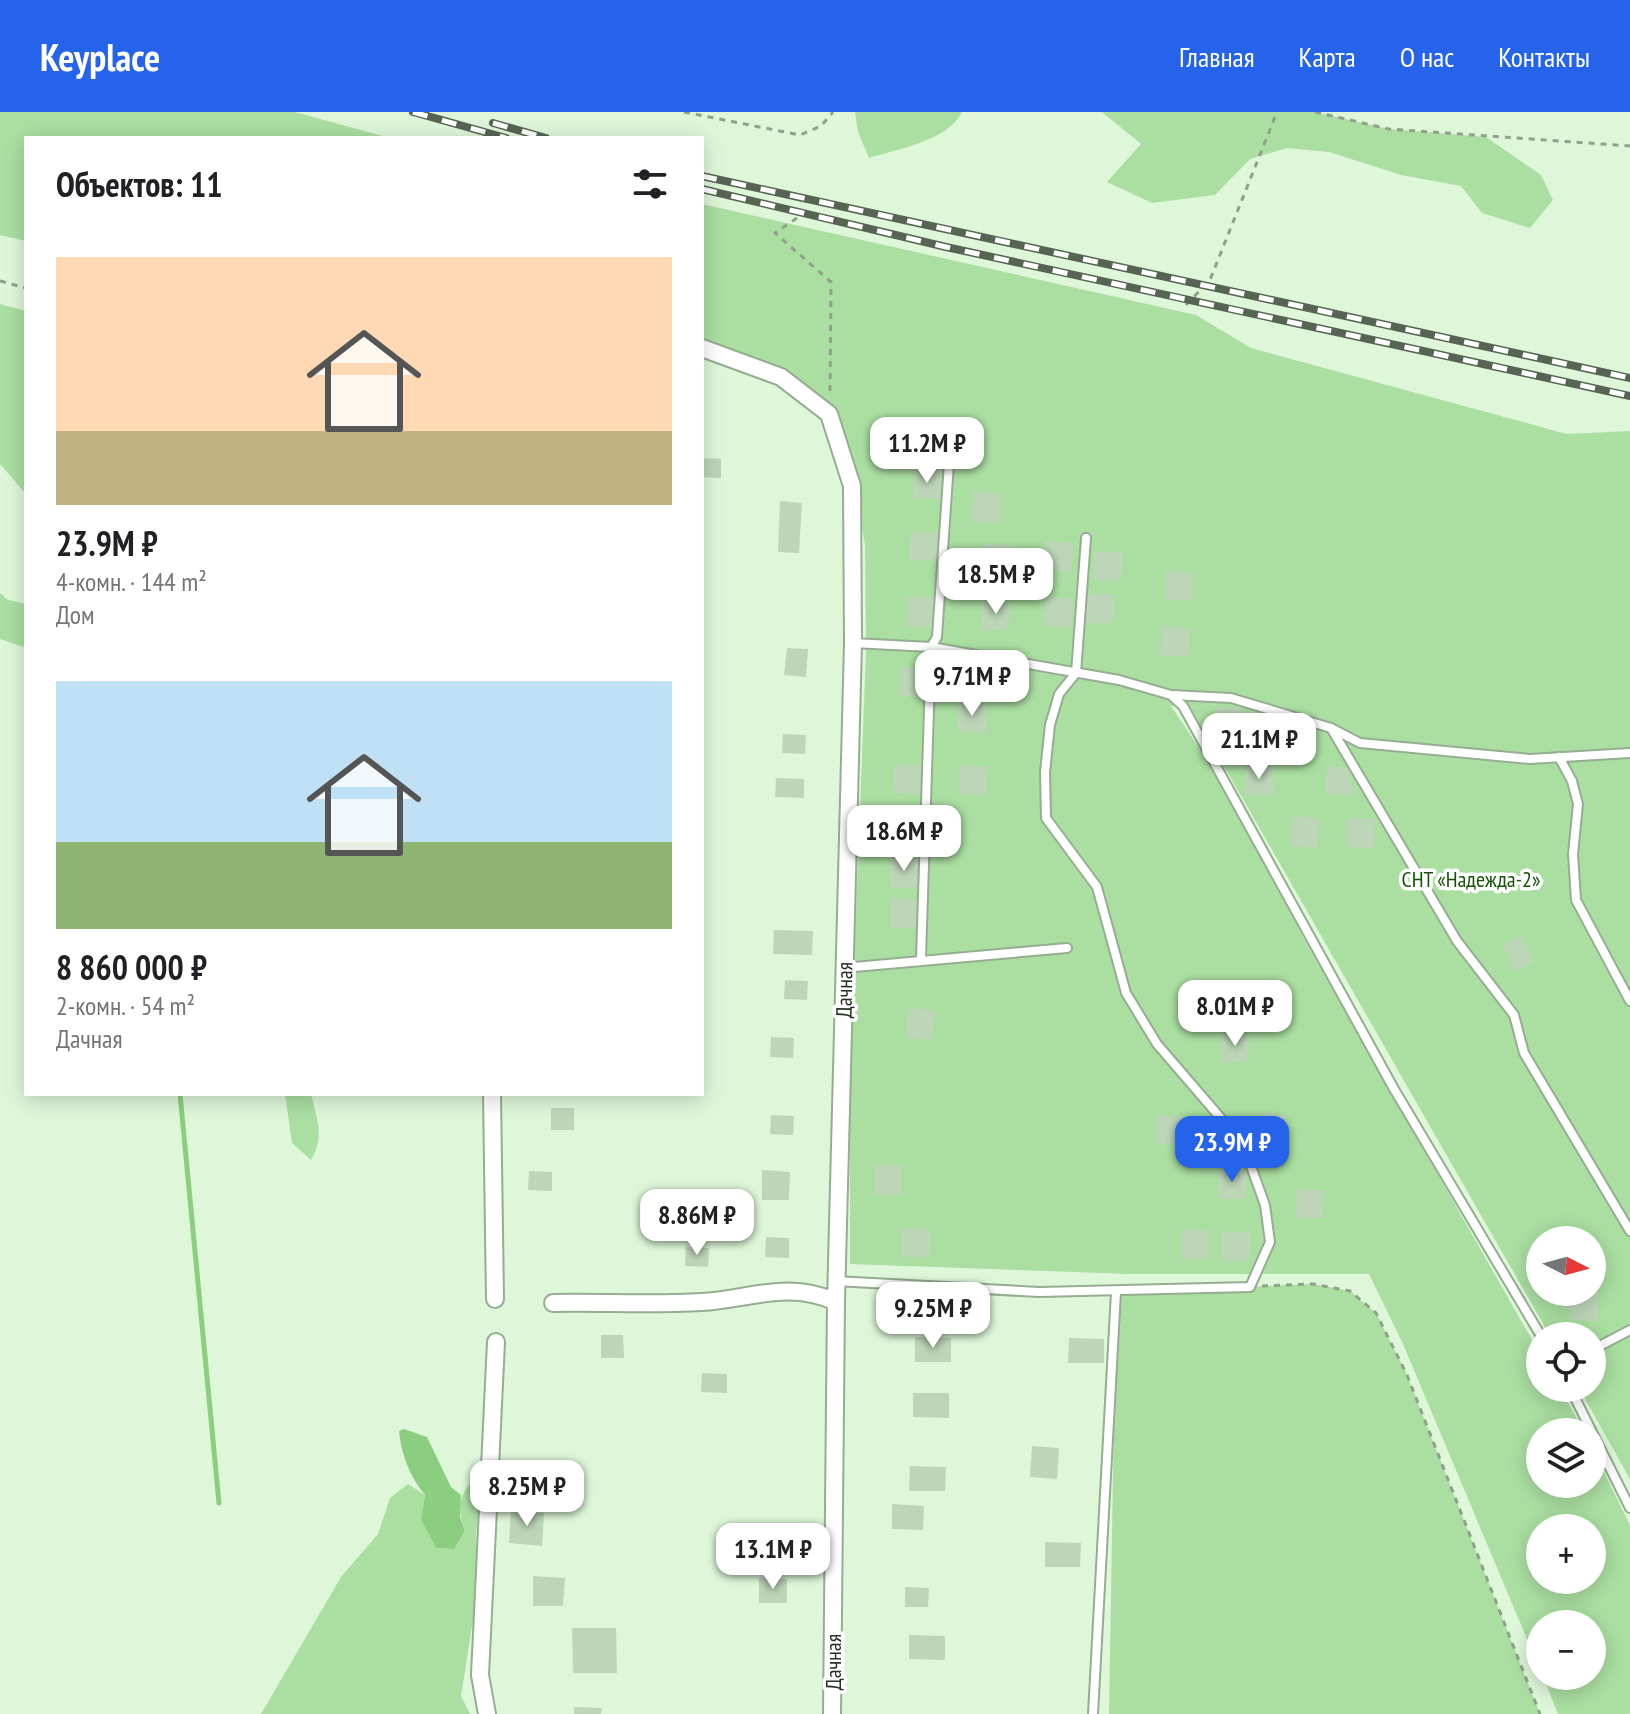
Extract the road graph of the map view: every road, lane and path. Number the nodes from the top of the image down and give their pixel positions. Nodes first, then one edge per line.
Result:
1 (684, 112) edge
2 (833, 112) edge
3 (1277, 112) edge
4 (1315, 112) edge
5 (1630, 146) edge
6 (797, 218) dead end
7 (0, 281) edge
8 (24, 287) edge
9 (1186, 305) dead end
10 (704, 349) edge
11 (829, 414) junction
12 (949, 463) dead end
13 (1086, 538) dead end
14 (853, 643) junction
15 (931, 647) junction
16 (1076, 673) junction
17 (1171, 695) junction
18 (1331, 728) junction
19 (1630, 753) edge
20 (1559, 757) junction
21 (1067, 948) dead end
22 (921, 958) junction
23 (838, 968) junction
24 (1630, 1001) edge
25 (492, 1096) edge
26 (1630, 1231) edge
27 (835, 1281) joint
28 (1250, 1287) junction
29 (1116, 1292) junction
30 (495, 1299) dead end
31 (836, 1302) junction
32 (553, 1303) dead end
33 (1533, 1322) edge
34 (1630, 1330) edge
35 (496, 1342) dead end
36 (1606, 1343) edge
37 (1577, 1402) edge
38 (1630, 1508) edge
39 (487, 1714) edge
40 (832, 1714) edge
41 (1093, 1714) edge
42 (1540, 1714) edge

1 - 2 path
3 - 9 path
4 - 5 path
6 - 11 path
7 - 8 path
10 - 11 street
11 - 14 street
12 - 15 lane
13 - 16 lane
14 - 15 lane
14 - 23 street
14 - 31 street, Дачная
15 - 16 lane
15 - 22 lane
16 - 17 lane
16 - 28 lane
17 - 18 lane
17 - 33 lane
18 - 20 lane
18 - 26 lane
19 - 20 lane
20 - 24 lane
21 - 22 lane
22 - 23 lane
23 - 27 street
25 - 30 street
27 - 29 lane
28 - 29 lane
28 - 42 path
29 - 41 lane
31 - 32 street
31 - 40 street, Дачная
34 - 36 lane
35 - 39 street
37 - 38 lane

